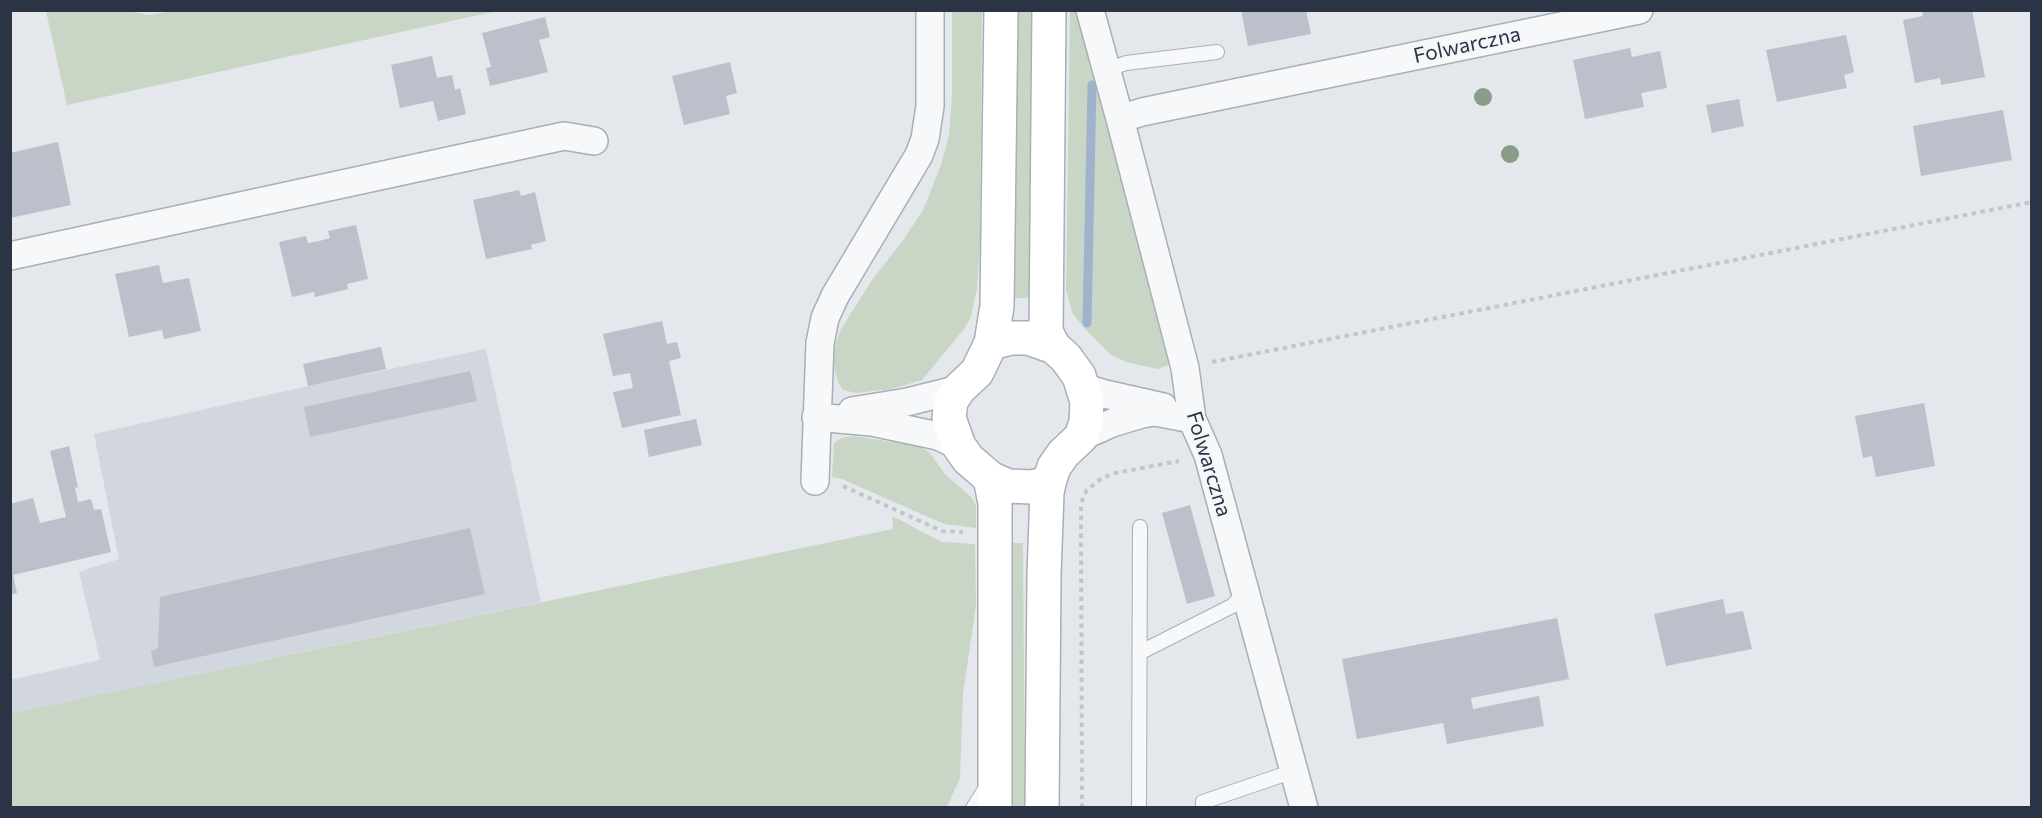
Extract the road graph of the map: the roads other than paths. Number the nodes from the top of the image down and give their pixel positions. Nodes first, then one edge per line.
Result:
1 (930, 10) edge
2 (1001, 10) edge
3 (1049, 10) edge
4 (1090, 10) edge
5 (1639, 10) edge
6 (1217, 52) dead end
7 (1106, 70) junction
8 (1120, 119) junction
9 (594, 141) dead end
10 (10, 256) edge
11 (991, 343) junction
12 (1054, 347) junction
13 (1083, 387) junction
14 (959, 388) junction
15 (816, 417) junction
16 (1192, 419) junction
17 (1081, 437) junction
18 (959, 446) junction
19 (990, 478) junction
20 (1050, 478) junction
21 (815, 481) road end
22 (1140, 527) dead end
23 (1246, 592) junction
24 (1141, 652) junction
25 (1294, 771) junction
26 (994, 774) junction
27 (973, 807) edge
28 (995, 807) edge
29 (1042, 807) edge
30 (1139, 807) edge
31 (1203, 807) edge
32 (1304, 807) edge

1 - 15 street
2 - 11 main road
3 - 12 main road
4 - 7 street, Folwarczna
5 - 8 street, Folwarczna
6 - 7 lane
7 - 8 street, Folwarczna
8 - 16 street, Folwarczna
9 - 10 street
11 - 12 main road
11 - 14 main road
12 - 13 main road
13 - 16 street
13 - 17 main road
14 - 15 street
14 - 18 main road
15 - 18 street
15 - 21 street
16 - 17 street
16 - 23 street, Folwarczna
17 - 20 main road
18 - 19 main road
19 - 20 main road
19 - 26 main road
20 - 29 main road
22 - 24 lane
23 - 24 lane
23 - 25 street, Folwarczna
24 - 30 lane
25 - 31 lane
25 - 32 street, Folwarczna
26 - 27 lane
26 - 28 main road

